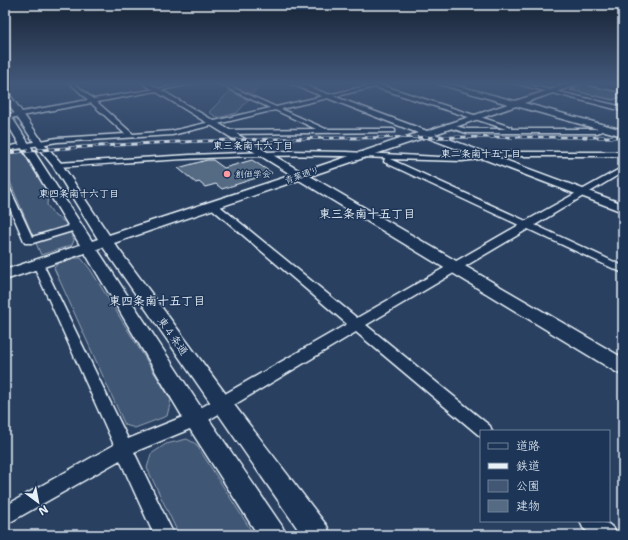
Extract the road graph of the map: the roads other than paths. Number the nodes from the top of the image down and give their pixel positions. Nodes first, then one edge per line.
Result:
1 (14, 108) edge
2 (49, 108) edge
3 (102, 108) edge
4 (188, 108) edge
5 (275, 108) joint
6 (361, 108) edge
7 (447, 108) edge
8 (501, 108) edge
9 (535, 108) edge
10 (18, 114) junction
11 (6, 115) edge
12 (475, 117) junction
13 (213, 123) junction
14 (447, 126) junction
15 (608, 128) junction
16 (325, 131) junction
17 (393, 131) dead end
18 (519, 131) junction
19 (227, 132) junction
20 (623, 132) edge
21 (427, 133) junction
22 (131, 136) junction
23 (39, 143) junction
24 (25, 146) junction
25 (5, 149) edge
26 (263, 153) junction
27 (366, 154) junction
28 (623, 154) edge
29 (381, 157) junction
30 (490, 157) junction
31 (57, 164) junction
32 (623, 169) edge
33 (301, 175) junction
34 (5, 187) edge
35 (583, 192) junction
36 (213, 205) junction
37 (623, 208) edge
38 (527, 225) junction
39 (76, 227) junction
40 (106, 241) junction
41 (88, 248) junction
42 (38, 264) junction
43 (454, 267) junction
44 (623, 270) edge
45 (5, 275) edge
46 (358, 324) junction
47 (623, 367) edge
48 (221, 403) junction
49 (196, 419) junction
50 (483, 430) edge
51 (125, 448) junction
52 (5, 516) edge
53 (591, 522) edge
54 (164, 535) edge
55 (273, 535) edge
56 (318, 535) edge
57 (607, 535) edge

1 - 10 street, 東４条通
2 - 10 street
3 - 22 street
4 - 13 street
5 - 13 street
5 - 16 street
6 - 21 street
7 - 12 street
8 - 12 street, 青葉通り
9 - 15 street
10 - 11 street
10 - 23 street, 東４条通
11 - 24 street
12 - 14 street, 青葉通り
12 - 18 street
13 - 19 street
13 - 22 street
14 - 18 street
14 - 21 street, 青葉通り
15 - 18 street
15 - 20 street
16 - 17 street
16 - 19 street
19 - 26 street
21 - 27 street, 青葉通り
21 - 30 street
22 - 23 street
23 - 24 street
23 - 31 street, 東４条通
24 - 25 street
24 - 39 street
26 - 27 street
26 - 31 street
26 - 33 street
27 - 29 street
27 - 33 street, 青葉通り
28 - 30 street
29 - 30 street
29 - 38 street
30 - 35 street
31 - 40 street, 東４条通
32 - 35 street
33 - 36 street, 青葉通り
33 - 43 street
34 - 39 street
35 - 37 street
35 - 38 street
36 - 40 street, 青葉通り
36 - 46 street
38 - 43 street
38 - 44 street
39 - 41 street
40 - 41 street, 青葉通り
40 - 48 street, 東４条通
41 - 42 street, 青葉通り
41 - 49 street
42 - 45 street, 青葉通り
42 - 51 street
43 - 46 street
43 - 47 street
46 - 48 street
46 - 50 street
48 - 49 street
48 - 56 street, 東４条通
49 - 51 street
49 - 55 street
51 - 52 street
51 - 54 street
53 - 57 street

